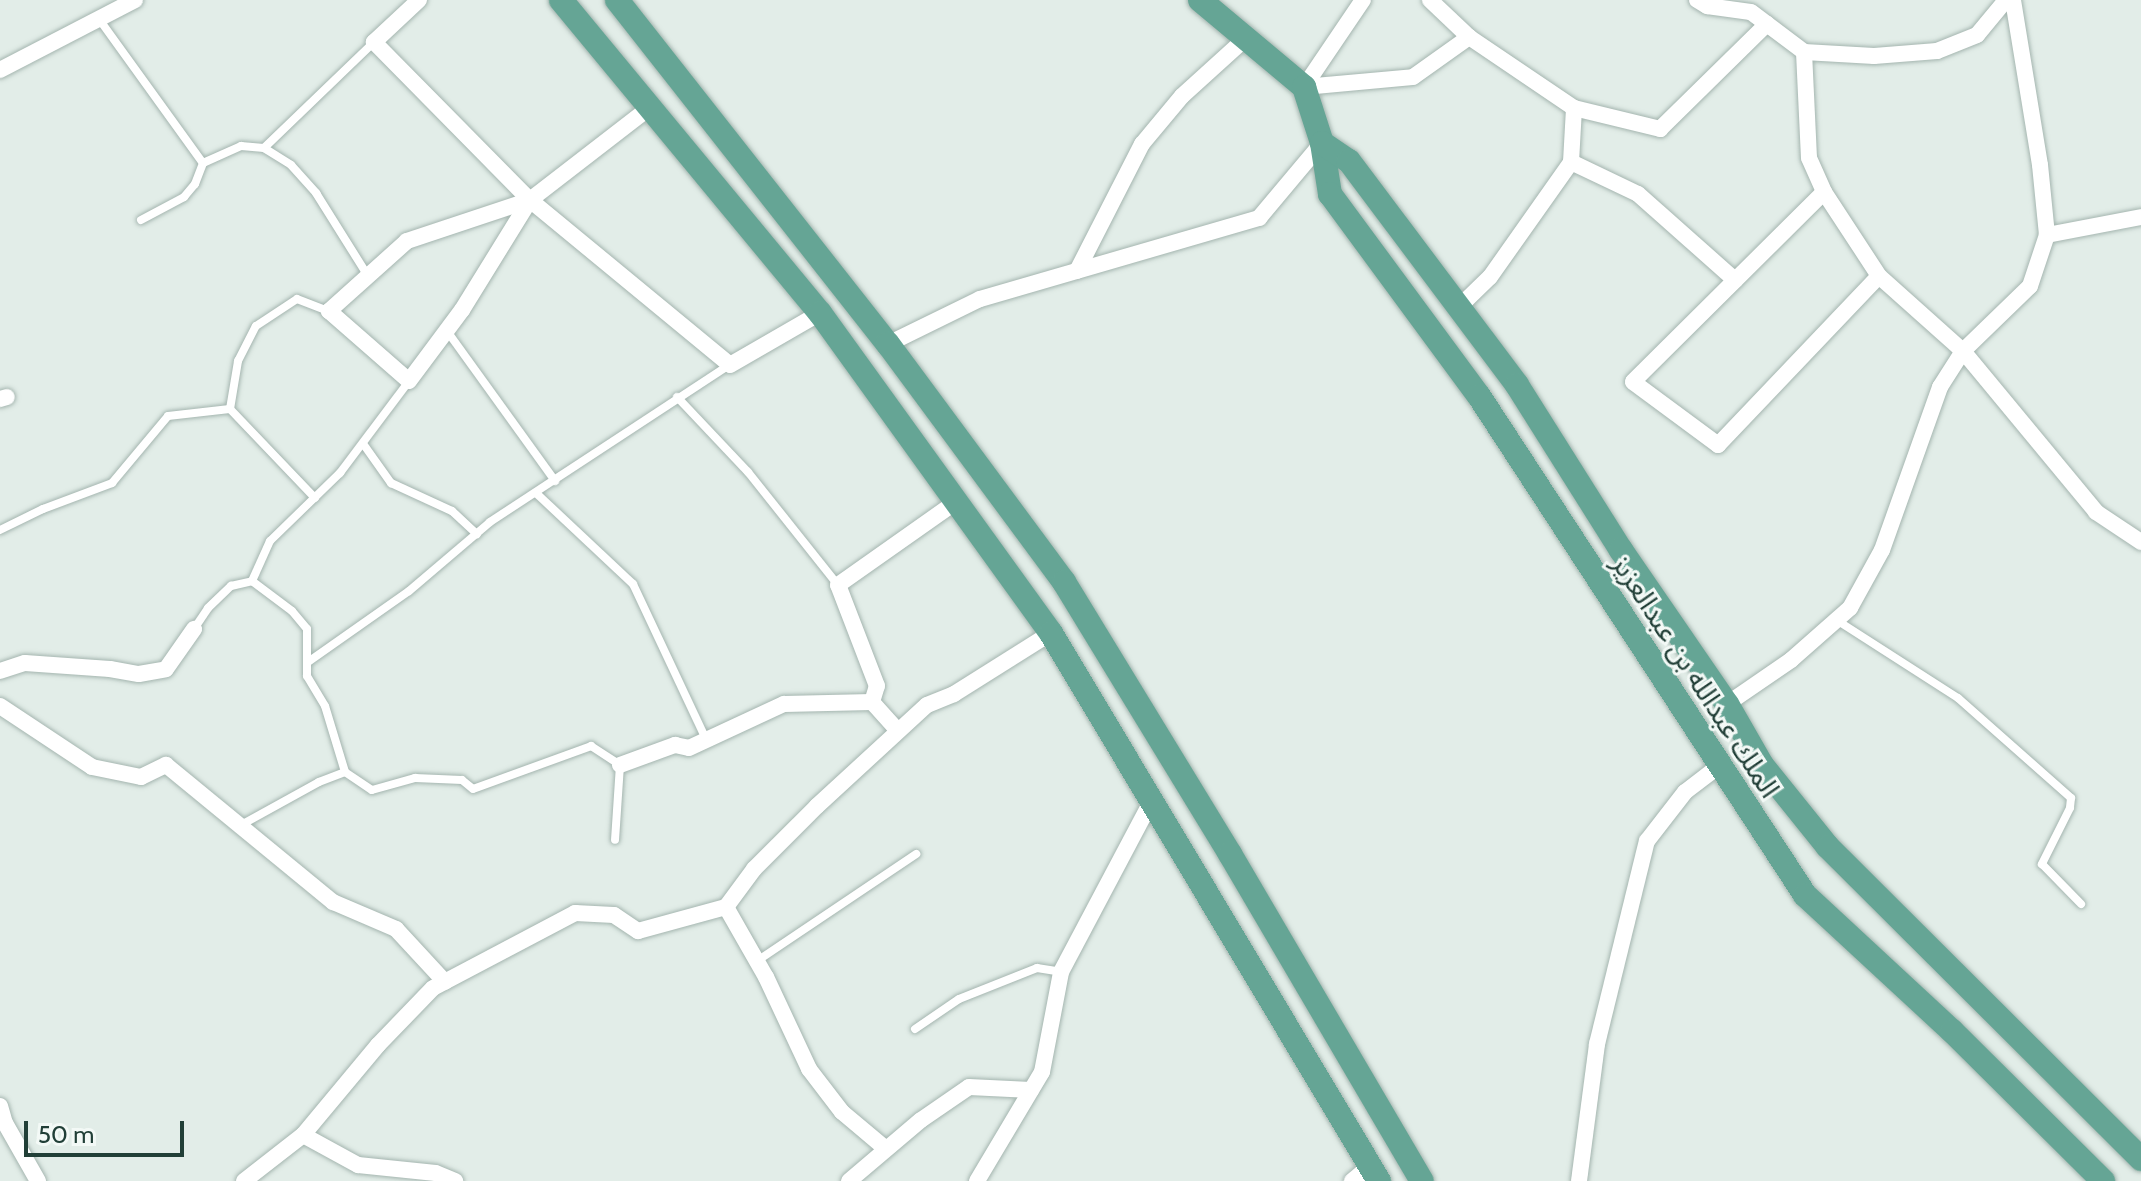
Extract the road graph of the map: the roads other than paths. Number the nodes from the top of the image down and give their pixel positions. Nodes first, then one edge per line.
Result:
1 (135, 0) edge
2 (419, 0) edge
3 (561, 0) edge
4 (617, 0) edge
5 (1200, 0) edge
6 (1363, 0) edge
7 (1430, 0) edge
8 (1697, 0) edge
9 (2006, 0) edge
10 (2013, 0) edge
11 (98, 19) junction
12 (1767, 24) junction
13 (1469, 37) junction
14 (1246, 38) junction
15 (374, 42) junction
16 (1804, 52) junction
17 (0, 70) edge
18 (1304, 87) junction
19 (649, 108) junction
20 (1574, 108) junction
21 (1322, 143) junction
22 (264, 148) junction
23 (1571, 162) junction
24 (203, 163) junction
25 (1824, 192) junction
26 (530, 200) junction
27 (2141, 217) edge
28 (141, 220) dead end
29 (2047, 235) junction
30 (1077, 271) junction
31 (368, 276) junction
32 (1879, 276) junction
33 (1735, 280) junction
34 (1459, 307) junction
35 (329, 311) junction
36 (820, 313) junction
37 (447, 331) junction
38 (888, 344) junction
39 (1963, 351) junction
40 (730, 365) junction
41 (861, 368) junction
42 (409, 381) junction
43 (677, 397) junction
44 (230, 409) junction
45 (364, 445) junction
46 (555, 481) junction
47 (536, 493) junction
48 (315, 498) junction
49 (957, 501) junction
50 (0, 530) edge
51 (477, 534) junction
52 (2141, 542) edge
53 (252, 581) junction
54 (838, 585) junction
55 (1838, 621) junction
56 (194, 629) joint
57 (1051, 633) junction
58 (308, 662) junction
59 (0, 671) edge
60 (872, 702) junction
61 (1727, 704) junction
62 (0, 706) edge
63 (897, 730) junction
64 (706, 739) junction
65 (620, 765) junction
66 (1719, 766) junction
67 (345, 772) junction
68 (1152, 800) junction
69 (239, 827) junction
70 (615, 840) dead end
71 (916, 854) dead end
72 (2081, 904) dead end
73 (726, 907) junction
74 (757, 961) junction
75 (1061, 972) junction
76 (445, 982) junction
77 (915, 1029) dead end
78 (1031, 1090) junction
79 (0, 1106) edge
80 (303, 1135) junction
81 (886, 1149) junction
82 (2141, 1159) edge
83 (1367, 1176) edge
84 (38, 1181) edge
85 (244, 1181) edge
86 (455, 1181) edge
87 (849, 1181) edge
88 (977, 1181) edge
89 (1422, 1181) edge
90 (1579, 1181) edge
91 (2103, 1181) edge

1 - 11 street
2 - 15 street
3 - 19 main road
4 - 38 main road
5 - 14 main road
6 - 18 street
7 - 13 street
8 - 12 street
9 - 16 street
10 - 29 street
11 - 17 street
11 - 24 lane
12 - 16 street
12 - 20 street
13 - 18 street
13 - 20 street
14 - 18 main road
14 - 30 street
15 - 22 lane
15 - 26 street
16 - 25 street
18 - 21 main road, الملك عبدالله بن عبدالعزيز
19 - 26 street
19 - 36 main road
20 - 23 street
21 - 30 street
21 - 34 main road, الملك عبدالله بن عبدالعزيز
21 - 66 main road, الملك عبدالله بن عبدالعزيز
22 - 24 lane
22 - 31 lane
23 - 33 street
23 - 34 street
24 - 28 lane
25 - 32 street
25 - 33 street
26 - 31 street
26 - 37 street
26 - 40 street
27 - 29 street
29 - 39 street
30 - 38 street
31 - 35 street
32 - 33 street
32 - 39 street
34 - 61 main road, الملك عبدالله بن عبدالعزيز
35 - 42 street
35 - 44 lane
36 - 40 street
36 - 41 main road
37 - 42 street
37 - 46 lane
38 - 41 main road
38 - 89 main road
39 - 52 street
39 - 55 street
40 - 43 lane
41 - 49 main road
42 - 45 lane
43 - 46 lane
43 - 54 lane
44 - 48 lane
44 - 50 lane
45 - 48 lane
45 - 51 lane
46 - 47 lane
47 - 51 lane
47 - 64 lane
48 - 53 lane
49 - 54 street
49 - 57 main road
51 - 58 lane
53 - 56 lane
53 - 58 lane
54 - 60 street
55 - 61 street
55 - 72 lane
56 - 59 street
57 - 63 street
57 - 68 main road
58 - 67 lane
60 - 63 street
60 - 64 street
61 - 82 main road, الملك عبدالله بن عبدالعزيز
62 - 69 street
63 - 73 street
64 - 65 street
65 - 67 lane
65 - 70 lane
66 - 90 street
66 - 91 main road, الملك عبدالله بن عبدالعزيز
67 - 69 lane
68 - 75 street
68 - 83 main road
69 - 76 street
71 - 74 lane
73 - 74 street
73 - 76 street
74 - 81 street
75 - 77 lane
75 - 78 street
76 - 80 street
78 - 81 street
78 - 88 street
79 - 84 street
80 - 85 street
80 - 86 street
81 - 87 street

